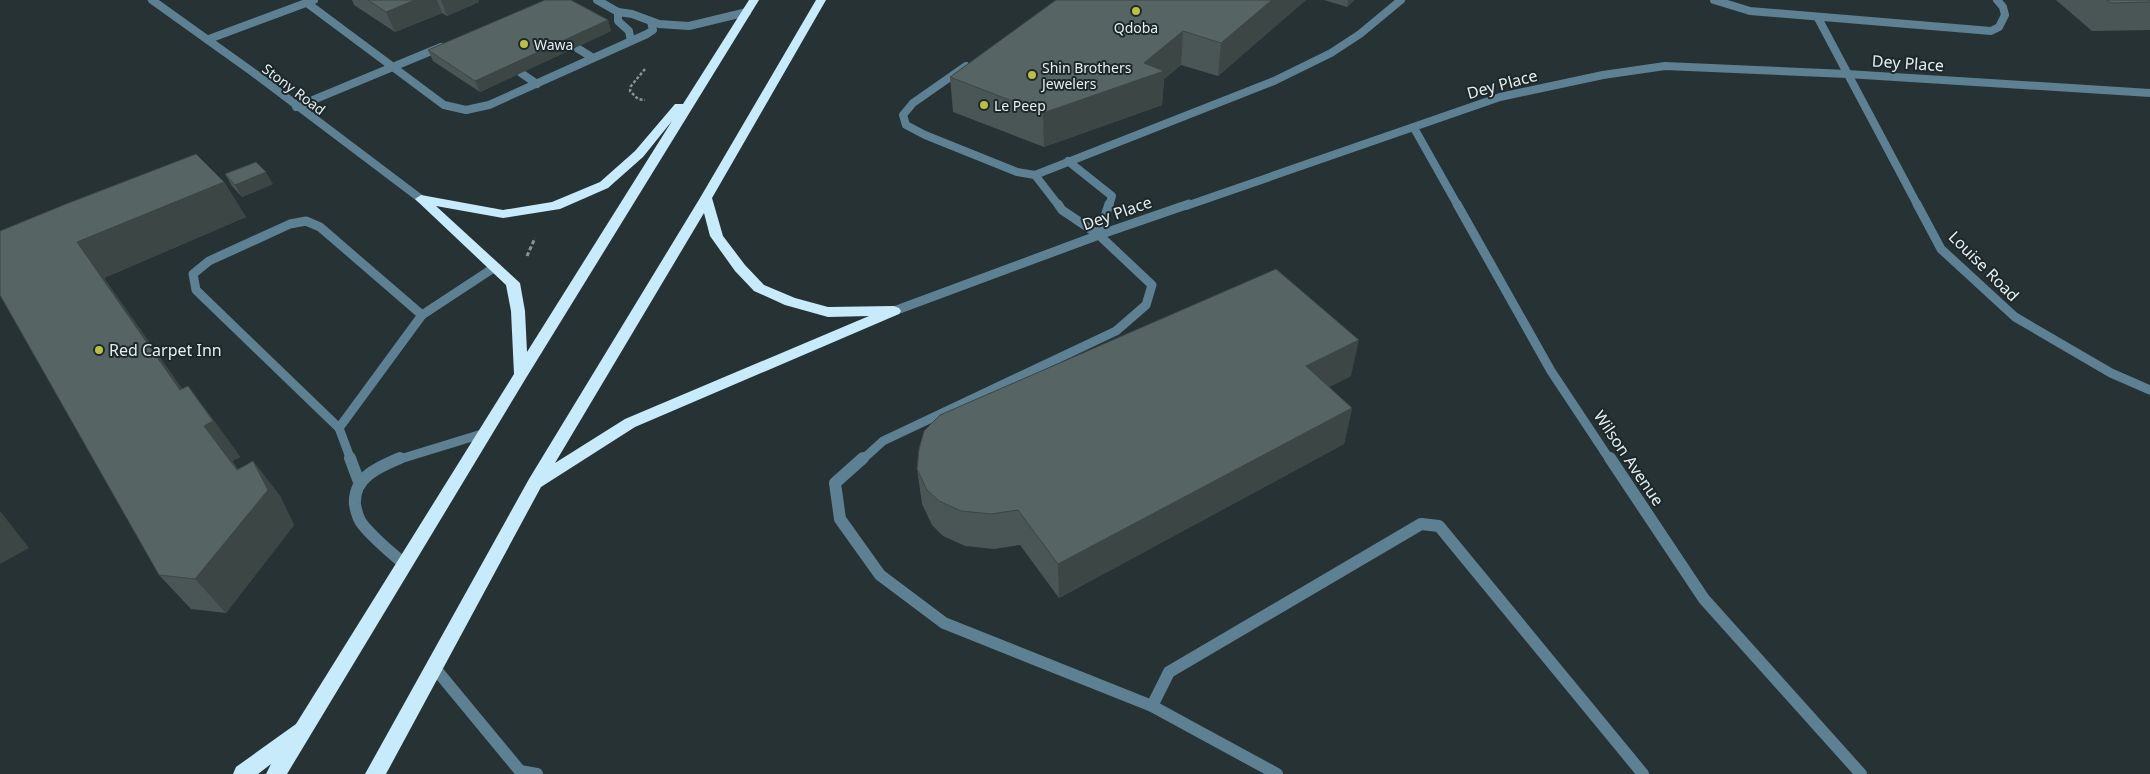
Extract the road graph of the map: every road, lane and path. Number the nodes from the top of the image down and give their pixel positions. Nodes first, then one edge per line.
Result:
1 (152, 0) edge
2 (597, 0) edge
3 (821, 0) edge
4 (1401, 0) edge
5 (1714, 0) edge
6 (1997, 0) edge
7 (311, 1) edge
8 (751, 6) edge
9 (618, 12) junction
10 (1818, 18) junction
11 (651, 22) junction
12 (209, 40) junction
13 (631, 42) junction
14 (447, 45) edge
15 (576, 48) edge
16 (593, 58) junction
17 (972, 62) edge
18 (393, 67) junction
19 (713, 67) junction
20 (646, 68) dead end
21 (521, 73) edge
22 (1847, 74) junction
23 (537, 84) junction
24 (2150, 93) edge
25 (646, 100) dead end
26 (296, 107) junction
27 (1414, 128) junction
28 (1068, 161) junction
29 (1035, 175) junction
30 (706, 198) junction
31 (421, 199) junction
32 (1098, 234) junction
33 (536, 235) dead end
34 (525, 261) dead end
35 (495, 267) junction
36 (894, 311) junction
37 (422, 315) junction
38 (521, 374) junction
39 (2150, 390) edge
40 (340, 428) junction
41 (485, 433) junction
42 (359, 482) junction
43 (535, 483) junction
44 (405, 565) junction
45 (434, 667) junction
46 (1152, 706) junction
47 (307, 725) junction
48 (243, 774) edge
49 (276, 774) edge
50 (375, 774) edge
51 (537, 774) edge
52 (1277, 774) edge
53 (1643, 774) edge
54 (1861, 774) edge

1 - 12 street, Stony Road
2 - 9 street
3 - 30 highway
4 - 28 street
5 - 10 street
6 - 10 street
7 - 12 street
7 - 18 street
8 - 11 street
8 - 19 highway
9 - 11 street
9 - 13 street
10 - 22 street, Louise Road
11 - 13 street
12 - 26 street, Stony Road
13 - 16 street
14 - 18 street
15 - 16 street
16 - 23 street
17 - 29 street
18 - 23 street
18 - 26 street
19 - 31 highway
19 - 38 highway
20 - 25 path
21 - 23 street
22 - 24 street, Dey Place
22 - 27 street, Dey Place
22 - 39 street, Louise Road
26 - 31 street, Stony Road
27 - 32 street, Dey Place
27 - 54 street, Wilson Avenue
28 - 29 street
28 - 32 street
29 - 32 street
30 - 36 highway
30 - 43 highway
31 - 35 highway
32 - 36 street, Dey Place
32 - 46 street
33 - 34 path
35 - 37 street
35 - 38 highway
36 - 43 highway
37 - 40 street
37 - 40 street
38 - 41 highway
40 - 42 street
41 - 42 street
41 - 44 highway
42 - 44 street
43 - 45 highway
44 - 47 highway
45 - 50 highway
45 - 51 street
46 - 52 street
46 - 53 street
47 - 48 highway
47 - 49 highway

